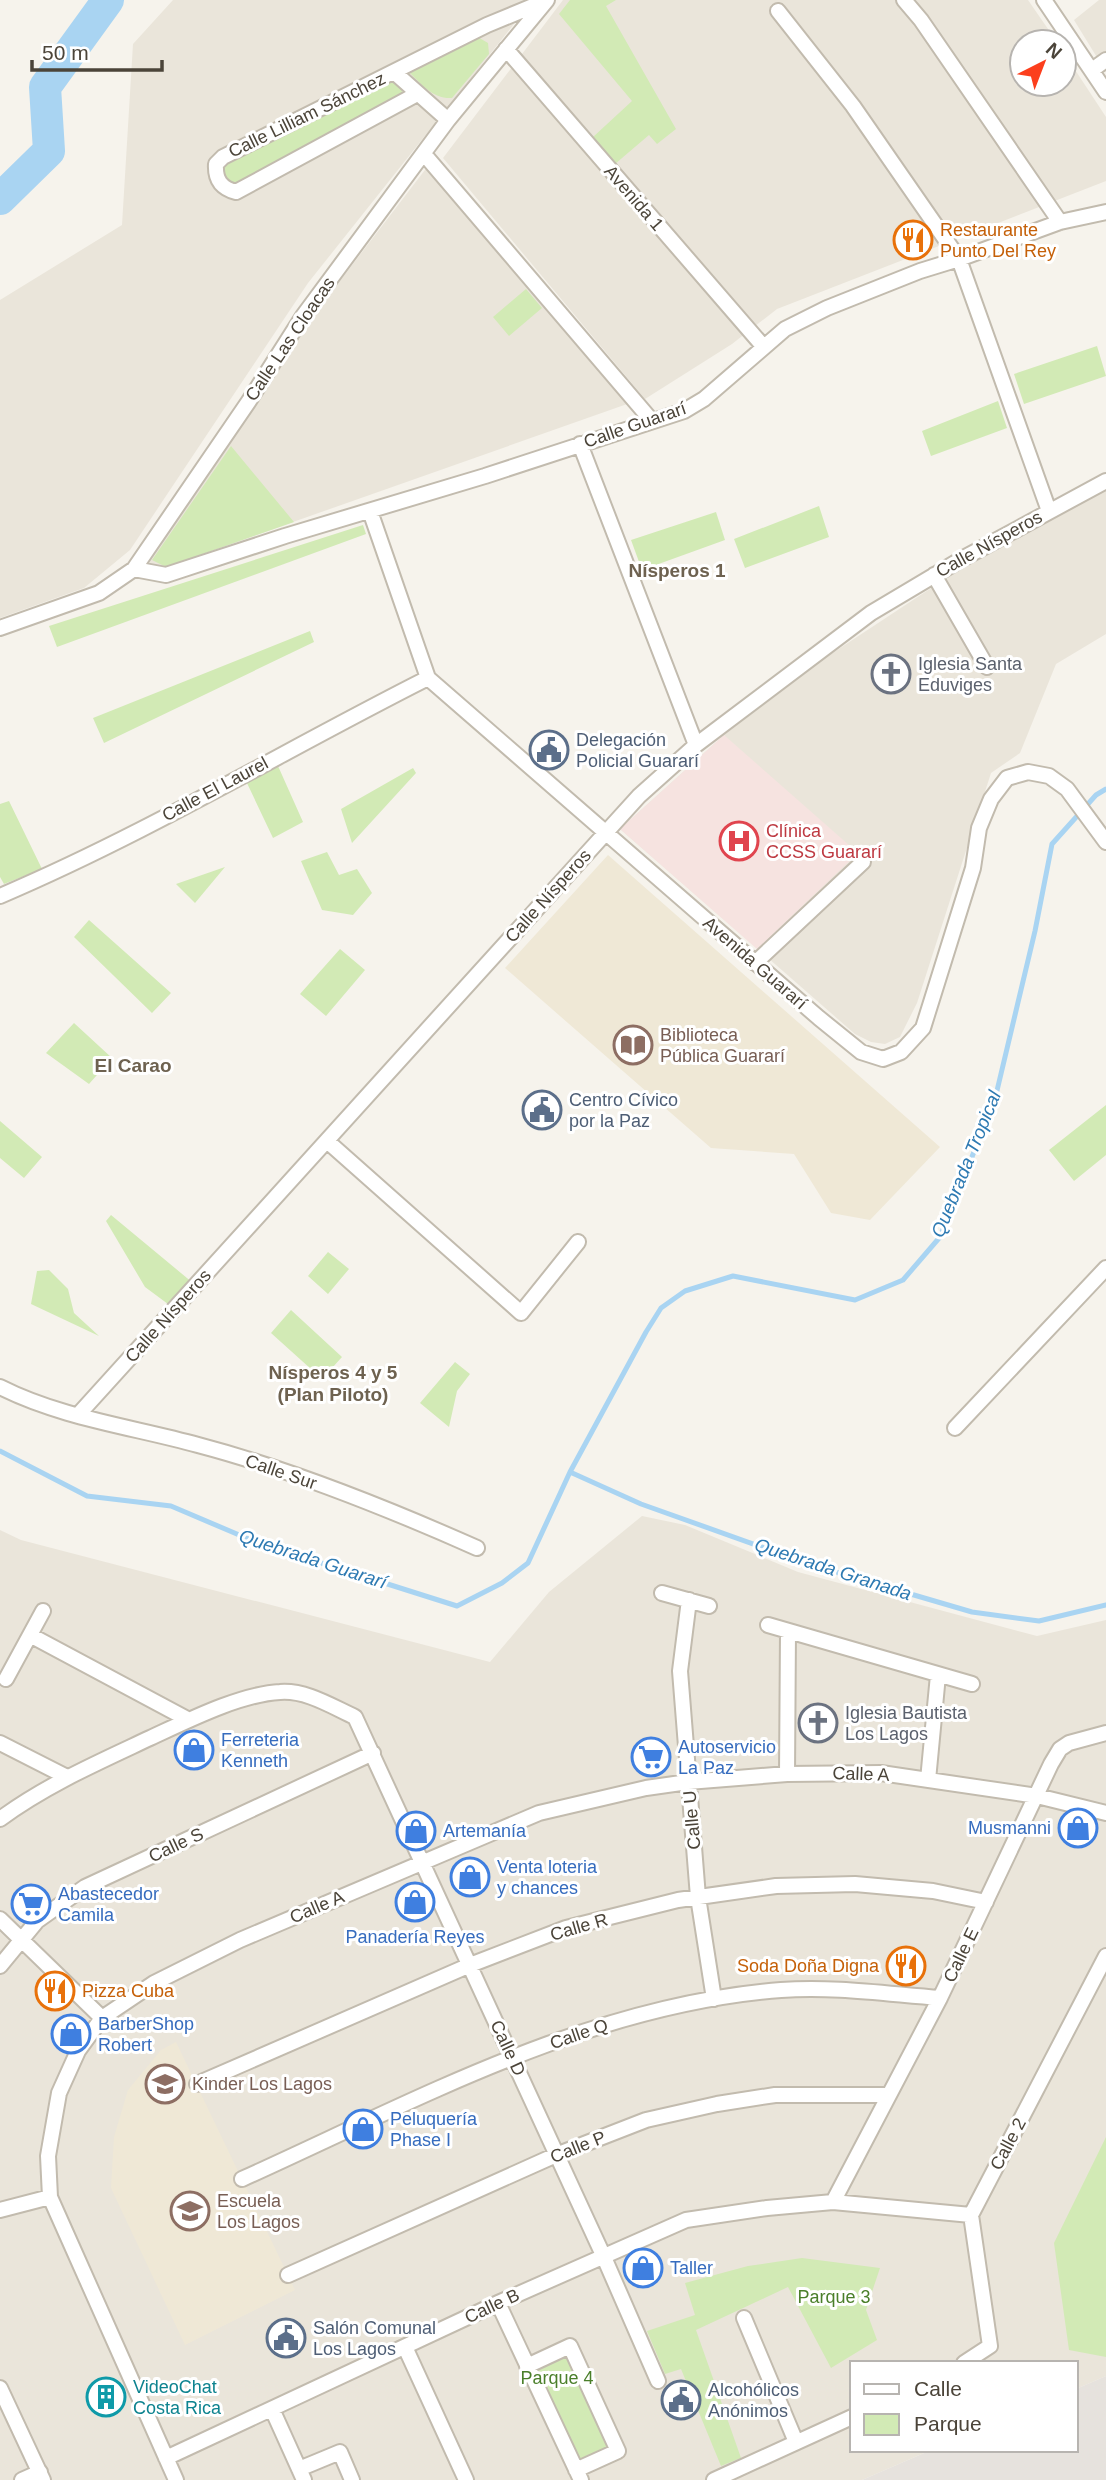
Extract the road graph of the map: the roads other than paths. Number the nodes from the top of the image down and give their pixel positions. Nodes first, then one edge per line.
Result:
1 (547, 0) edge
2 (904, 0) edge
3 (1044, 0) edge
4 (778, 11) dead end
5 (506, 49) junction
6 (1106, 60) edge
7 (1092, 71) junction
8 (394, 72) junction
9 (1106, 92) edge
10 (417, 94) junction
11 (448, 120) junction
12 (424, 154) junction
13 (1106, 212) edge
14 (1060, 222) junction
15 (959, 259) junction
16 (763, 346) junction
17 (652, 421) junction
18 (580, 444) junction
19 (1106, 481) edge
20 (370, 511) junction
21 (1049, 511) junction
22 (134, 569) junction
23 (933, 575) junction
24 (0, 628) edge
25 (986, 667) dead end
26 (428, 678) junction
27 (696, 745) junction
28 (606, 832) junction
29 (1106, 842) edge
30 (863, 862) dead end
31 (0, 895) edge
32 (755, 963) junction
33 (327, 1141) junction
34 (578, 1242) dead end
35 (1106, 1268) edge
36 (0, 1387) edge
37 (78, 1415) junction
38 (955, 1428) dead end
39 (477, 1548) dead end
40 (662, 1593) dead end
41 (689, 1600) junction
42 (709, 1606) dead end
43 (43, 1611) dead end
44 (768, 1625) dead end
45 (788, 1632) junction
46 (30, 1635) junction
47 (938, 1675) junction
48 (6, 1679) dead end
49 (972, 1684) dead end
50 (189, 1720) junction
51 (1106, 1733) edge
52 (0, 1743) edge
53 (373, 1754) junction
54 (787, 1773) junction
55 (67, 1777) junction
56 (928, 1780) junction
57 (688, 1782) junction
58 (1037, 1796) junction
59 (1106, 1813) edge
60 (0, 1819) edge
61 (422, 1862) junction
62 (698, 1897) junction
63 (986, 1902) junction
64 (0, 1919) edge
65 (21, 1939) junction
66 (1106, 1956) edge
67 (470, 1965) junction
68 (0, 1966) edge
69 (940, 1998) junction
70 (714, 1999) junction
71 (103, 2018) junction
72 (512, 2057) junction
73 (197, 2084) dead end
74 (888, 2095) junction
75 (556, 2155) junction
76 (242, 2179) dead end
77 (50, 2197) junction
78 (832, 2202) junction
79 (0, 2210) edge
80 (971, 2215) junction
81 (603, 2255) junction
82 (288, 2275) dead end
83 (498, 2303) junction
84 (744, 2318) dead end
85 (405, 2347) junction
86 (967, 2361) edge
87 (527, 2366) junction
88 (657, 2381) dead end
89 (0, 2388) edge
90 (272, 2409) junction
91 (850, 2418) edge
92 (796, 2442) junction
93 (166, 2458) junction
94 (301, 2474) edge
95 (579, 2475) edge
96 (41, 2476) edge
97 (22, 2480) edge
98 (176, 2480) edge
99 (352, 2480) edge
100 (466, 2480) edge
101 (714, 2480) edge

1 - 5 street, Calle Las Cloacas
1 - 8 street, Calle Lilliam Sánchez
2 - 14 street
3 - 7 street
4 - 15 street
5 - 11 street, Calle Las Cloacas
5 - 16 street, Avenida 1
6 - 7 street
7 - 9 street
8 - 10 street
8 - 10 street, Calle Lilliam Sánchez
10 - 11 street
11 - 12 street, Calle Las Cloacas
12 - 17 street
12 - 22 street, Calle Las Cloacas
13 - 14 street, Calle Guararí
14 - 15 street, Calle Guararí
15 - 16 street, Calle Guararí
15 - 21 street
16 - 17 street, Calle Guararí
17 - 18 street, Calle Guararí
18 - 20 street, Calle Guararí
18 - 27 street
19 - 21 street, Calle Nísperos
20 - 22 street, Calle Guararí
20 - 26 street, Avenida Guararí
21 - 23 street, Calle Nísperos
22 - 24 street, Calle Las Cloacas
23 - 25 street
23 - 27 street, Calle Nísperos
26 - 28 street, Avenida Guararí
26 - 31 street, Calle El Laurel
27 - 28 street, Calle Nísperos
28 - 32 street, Avenida Guararí
28 - 33 street, Calle Nísperos
29 - 32 street, Avenida Guararí
30 - 32 street
33 - 34 street
33 - 37 street, Calle Nísperos
35 - 38 street
36 - 37 street, Calle Sur
37 - 39 street, Calle Sur
40 - 41 street
41 - 42 street
41 - 57 street, Calle U
43 - 46 street
44 - 45 street
45 - 47 street
45 - 54 street
46 - 48 street
46 - 50 street
47 - 49 street
47 - 56 street
50 - 53 street, Calle D
50 - 55 street
51 - 58 street, Calle E
52 - 55 street
53 - 61 street, Calle D
53 - 65 street, Calle S
54 - 56 street, Calle A
54 - 57 street, Calle A
55 - 60 street
56 - 58 street, Calle A
57 - 61 street, Calle A
57 - 62 street, Calle U
58 - 59 street
58 - 63 street, Calle E
61 - 67 street, Calle D
61 - 71 street, Calle A
62 - 63 street, Calle R
62 - 67 street, Calle R
62 - 70 street, Calle U
63 - 69 street, Calle E
64 - 65 street
65 - 68 street, Calle S
65 - 71 street
66 - 80 street, Calle 2
67 - 72 street, Calle D
67 - 73 street, Calle R
69 - 70 street, Calle Q
69 - 74 street, Calle E
70 - 72 street, Calle Q
71 - 77 street, Calle A
72 - 75 street, Calle D
72 - 76 street, Calle Q
74 - 75 street, Calle P
74 - 78 street, Calle E
75 - 81 street, Calle D
75 - 82 street, Calle P
77 - 79 street
77 - 93 street, Calle A
78 - 80 street, Calle B
78 - 81 street, Calle B
80 - 86 street
81 - 83 street, Calle B
81 - 88 street, Calle D
83 - 85 street, Calle B
83 - 87 street
84 - 92 street
85 - 90 street, Calle B
85 - 100 street
87 - 95 street
87 - 95 street
89 - 96 street
90 - 93 street, Calle B
90 - 94 street
91 - 92 street
92 - 101 street
93 - 98 street, Calle A
94 - 99 street
96 - 97 street

